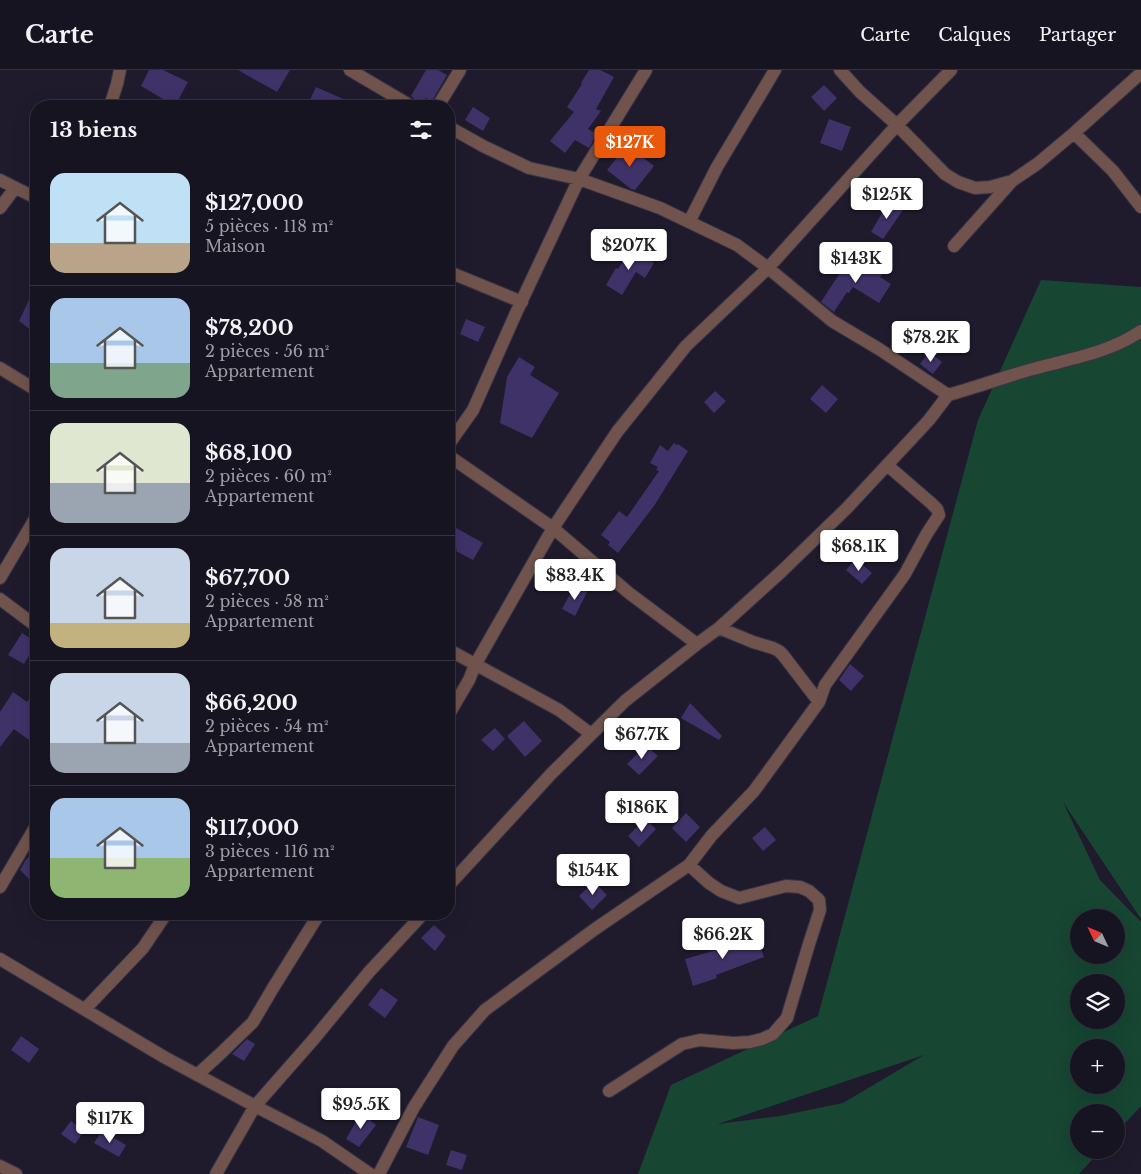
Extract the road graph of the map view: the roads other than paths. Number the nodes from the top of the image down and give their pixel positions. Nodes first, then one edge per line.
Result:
1 (120, 70) edge
2 (350, 70) edge
3 (460, 70) edge
4 (646, 70) edge
5 (775, 70) edge
6 (840, 70) edge
7 (951, 70) edge
8 (1141, 73) edge
9 (115, 100) edge
10 (401, 100) edge
11 (442, 100) edge
12 (897, 125) junction
13 (455, 130) edge
14 (1074, 133) junction
15 (579, 179) junction
16 (0, 180) edge
17 (1012, 181) junction
18 (15, 188) junction
19 (30, 195) edge
20 (1141, 207) edge
21 (0, 208) edge
22 (689, 222) junction
23 (954, 246) dead end
24 (768, 268) junction
25 (455, 274) edge
26 (522, 302) junction
27 (1141, 331) edge
28 (0, 368) edge
29 (30, 386) edge
30 (948, 395) junction
31 (455, 436) edge
32 (455, 460) edge
33 (888, 465) junction
34 (30, 527) edge
35 (553, 528) junction
36 (0, 578) edge
37 (0, 599) edge
38 (30, 622) edge
39 (719, 628) junction
40 (697, 644) junction
41 (455, 653) edge
42 (475, 665) junction
43 (820, 702) junction
44 (455, 704) edge
45 (592, 734) junction
46 (30, 836) edge
47 (689, 865) junction
48 (455, 878) edge
49 (0, 887) edge
50 (162, 920) edge
51 (315, 920) edge
52 (417, 920) edge
53 (0, 959) edge
54 (85, 1010) junction
55 (197, 1075) junction
56 (609, 1091) dead end
57 (254, 1106) junction
58 (0, 1166) edge
59 (16, 1174) edge
60 (216, 1174) edge
61 (370, 1174) edge
62 (379, 1174) edge

1 - 9 street
2 - 10 street
3 - 11 street
4 - 15 street
5 - 22 street
6 - 12 street
7 - 12 street
8 - 14 street
12 - 17 street
12 - 24 street
13 - 15 street
14 - 17 street
14 - 20 street
15 - 22 street
15 - 26 street
16 - 18 street
17 - 23 street
18 - 19 street
18 - 21 street
22 - 24 street
24 - 30 street
24 - 35 street
25 - 26 street
26 - 31 street
27 - 30 street
28 - 29 street
30 - 33 street
32 - 35 street
33 - 39 street
33 - 43 street
34 - 36 street
35 - 40 street
35 - 42 street
37 - 38 street
39 - 40 street
39 - 43 street
40 - 45 street
41 - 42 street
42 - 44 street
42 - 45 street
43 - 47 street
45 - 48 street
46 - 49 street
47 - 56 street
47 - 62 street
50 - 54 street
51 - 55 street
52 - 57 street
53 - 54 street
54 - 55 street
55 - 57 street
57 - 60 street
57 - 61 street
58 - 59 street

